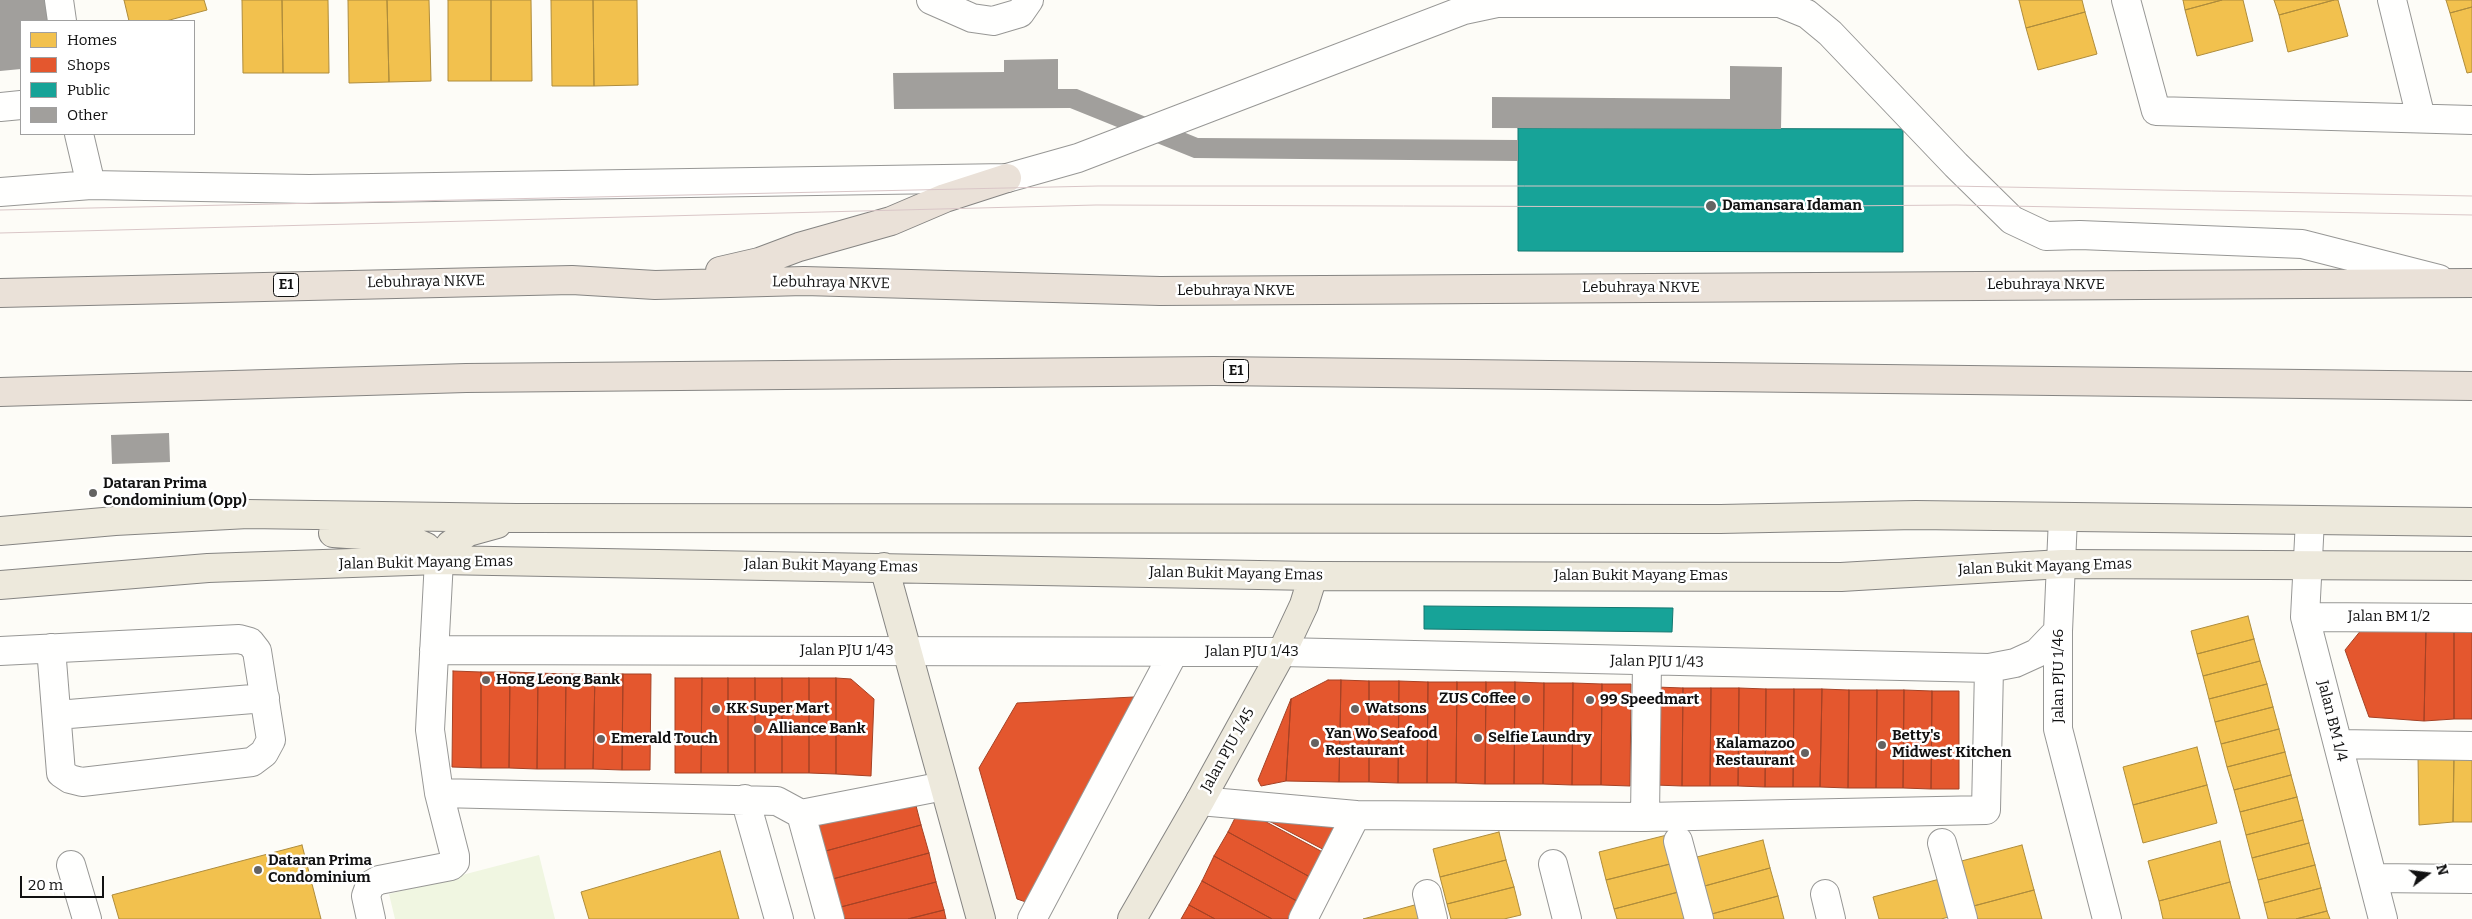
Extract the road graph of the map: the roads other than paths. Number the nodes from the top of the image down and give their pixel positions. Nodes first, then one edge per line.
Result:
1 (59, 0) edge
2 (990, 0) edge
3 (1029, 0) edge
4 (2126, 0) edge
5 (2392, 0) edge
6 (1498, 2) edge
7 (1780, 2) edge
8 (941, 4) edge
9 (62, 20) edge
10 (20, 105) edge
11 (0, 107) edge
12 (2421, 118) junction
13 (2472, 120) edge
14 (79, 135) edge
15 (1007, 178) junction
16 (91, 185) junction
17 (0, 192) edge
18 (2463, 282) edge
19 (655, 285) junction
20 (0, 292) edge
21 (2472, 386) edge
22 (0, 392) edge
23 (248, 514) junction
24 (516, 518) junction
25 (2063, 518) junction
26 (2310, 520) junction
27 (2472, 522) edge
28 (0, 531) edge
29 (439, 560) junction
30 (2062, 564) junction
31 (2308, 564) junction
32 (2472, 566) edge
33 (884, 567) junction
34 (1314, 576) junction
35 (0, 585) edge
36 (2305, 617) junction
37 (2472, 618) edge
38 (2058, 631) junction
39 (51, 648) junction
40 (434, 650) junction
41 (0, 651) edge
42 (907, 651) junction
43 (1174, 652) junction
44 (1282, 652) junction
45 (1647, 662) junction
46 (1989, 668) junction
47 (265, 698) junction
48 (57, 716) junction
49 (2338, 744) junction
50 (2472, 746) edge
51 (944, 786) junction
52 (439, 794) junction
53 (745, 799) junction
54 (1200, 801) junction
55 (801, 814) junction
56 (1356, 815) junction
57 (1645, 817) junction
58 (1678, 841) dead end
59 (1942, 843) dead end
60 (1553, 864) dead end
61 (71, 865) dead end
62 (2373, 878) junction
63 (2472, 879) edge
64 (87, 919) edge
65 (370, 919) edge
66 (779, 919) edge
67 (830, 919) edge
68 (981, 919) edge
69 (1032, 919) edge
70 (1132, 919) edge
71 (1303, 919) edge
72 (1567, 919) edge
73 (1699, 919) edge
74 (1963, 919) edge
75 (2107, 919) edge
76 (2383, 919) edge

1 - 9 street
2 - 8 street
3 - 8 street
4 - 12 street
5 - 12 street
6 - 7 street
6 - 15 street
7 - 18 street
10 - 11 street
12 - 13 street
14 - 16 street
15 - 16 street
15 - 19 highway
16 - 17 street
18 - 19 highway, Lebuhraya NKVE / E1
19 - 20 highway, Lebuhraya NKVE / E1
21 - 22 highway, E1
23 - 24 main road
23 - 28 main road
23 - 29 main road
24 - 25 main road
24 - 29 main road
25 - 26 main road
25 - 30 street, Jalan PJU 1/46
26 - 27 main road
26 - 31 street, Jalan BM 1/4
29 - 33 main road, Jalan Bukit Mayang Emas
29 - 35 main road, Jalan Bukit Mayang Emas
29 - 40 street
30 - 31 main road, Jalan Bukit Mayang Emas
30 - 34 main road, Jalan Bukit Mayang Emas
30 - 38 street, Jalan PJU 1/46
31 - 32 main road, Jalan Bukit Mayang Emas
31 - 36 street, Jalan BM 1/4
33 - 34 main road, Jalan Bukit Mayang Emas
33 - 42 main road
34 - 44 main road, Jalan PJU 1/45
36 - 37 street, Jalan BM 1/2
36 - 49 street, Jalan BM 1/4
38 - 46 street, Jalan PJU 1/43
38 - 75 street, Jalan PJU 1/46
39 - 41 street
39 - 47 street
39 - 48 street
40 - 42 street, Jalan PJU 1/43
40 - 52 street
42 - 43 street, Jalan PJU 1/43
42 - 51 main road
43 - 44 street, Jalan PJU 1/43
43 - 69 street
44 - 45 street, Jalan PJU 1/43
44 - 54 main road, Jalan PJU 1/45
45 - 46 street, Jalan PJU 1/43
45 - 57 street
46 - 57 street
47 - 48 street
47 - 48 street
49 - 50 street
49 - 62 street, Jalan BM 1/4
51 - 55 street
51 - 68 main road
52 - 53 street
52 - 65 street
53 - 55 street
53 - 66 street
54 - 56 street
54 - 70 main road, Jalan PJU 1/45
55 - 67 street
56 - 57 street
56 - 71 street
58 - 73 street
59 - 74 street
60 - 72 street
61 - 64 street
62 - 63 street
62 - 76 street, Jalan BM 1/4

